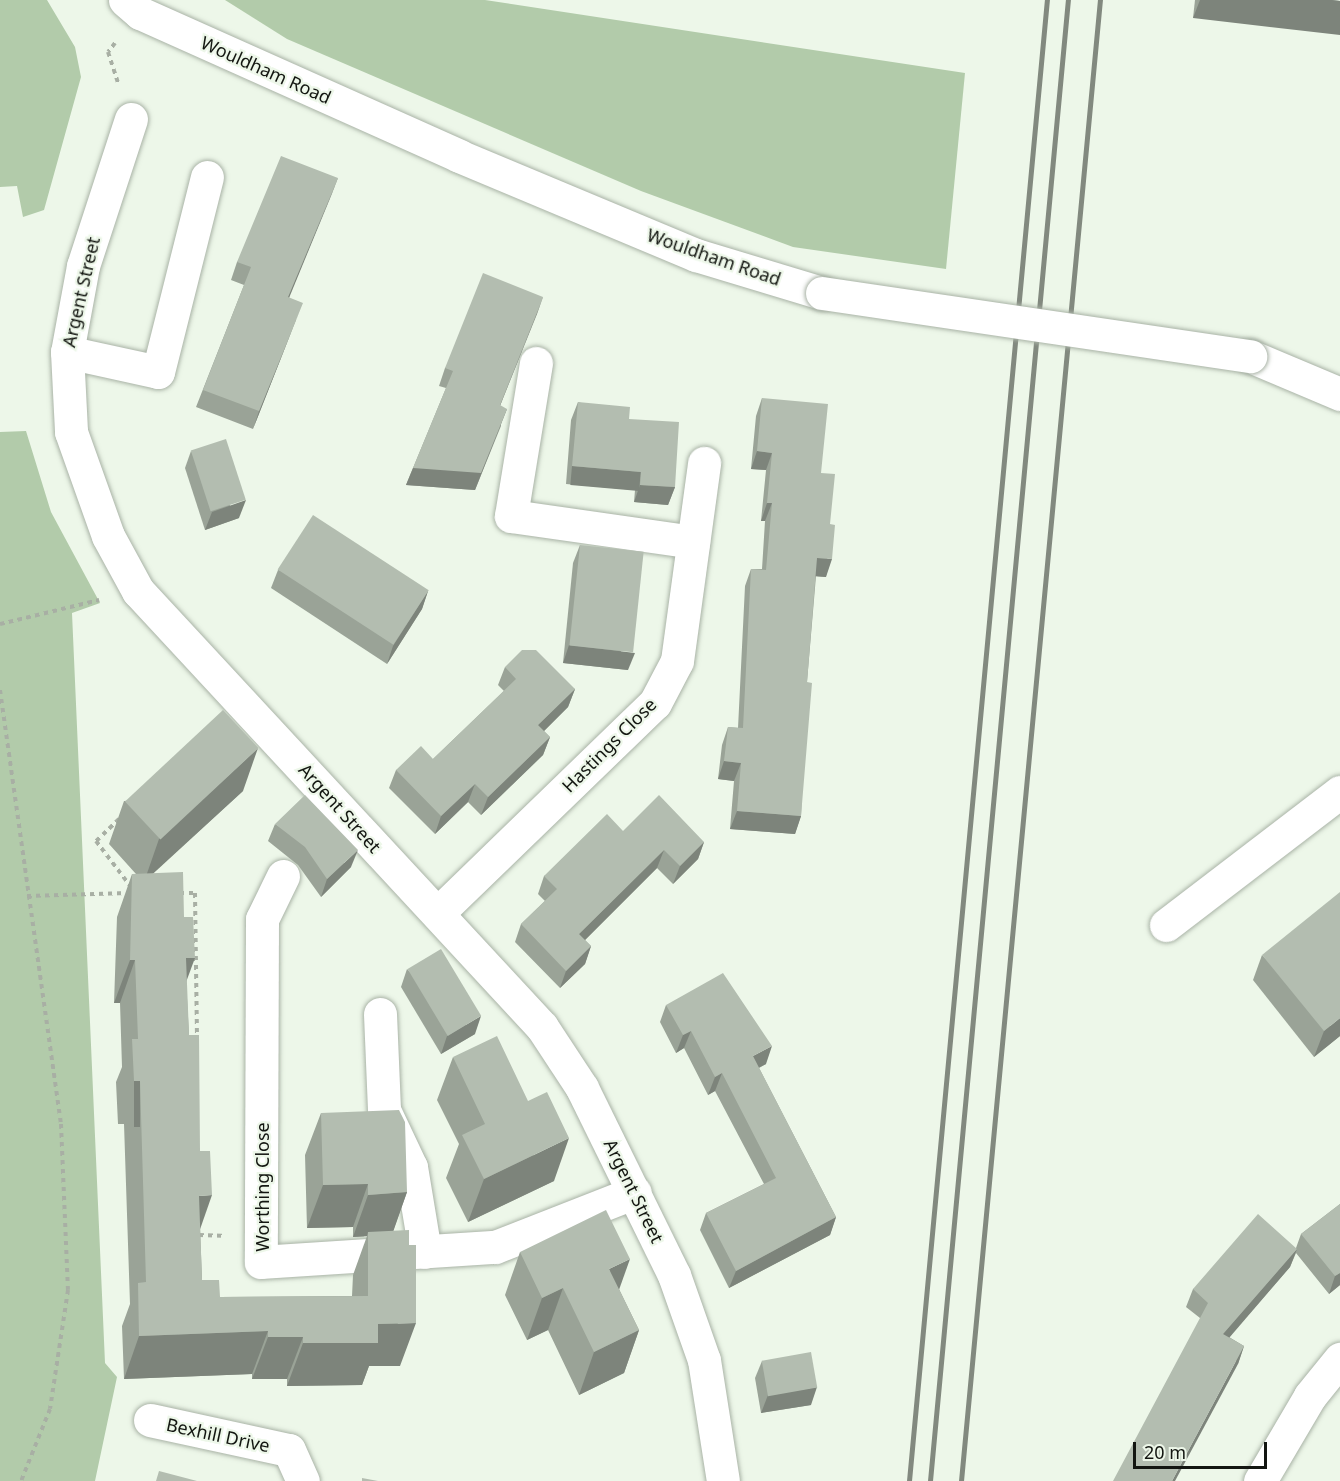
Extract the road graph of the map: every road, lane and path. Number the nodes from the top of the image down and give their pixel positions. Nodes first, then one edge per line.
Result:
1 (132, 7) edge
2 (131, 119) joint
3 (207, 177) dead end
4 (67, 352) junction
5 (536, 363) dead end
6 (1340, 394) edge
7 (704, 463) dead end
8 (693, 542) junction
9 (138, 591) junction
10 (0, 624) edge
11 (0, 690) edge
12 (1340, 792) edge
13 (122, 816) dead end
14 (283, 876) dead end
15 (172, 893) edge
16 (27, 896) junction
17 (439, 912) junction
18 (1166, 925) dead end
19 (380, 1014) dead end
20 (197, 1047) edge
21 (635, 1192) junction
22 (199, 1225) edge
23 (262, 1234) junction
24 (425, 1252) junction
25 (1340, 1359) edge
26 (150, 1420) dead end
27 (21, 1481) edge
28 (303, 1481) edge
29 (723, 1481) edge
30 (1260, 1481) edge

1 - 2 path
1 - 6 street, Wouldham Road, bridge
2 - 4 street, Argent Street
3 - 4 street
4 - 9 street, Argent Street
5 - 8 street
7 - 8 street, Hastings Close
8 - 17 street, Hastings Close
9 - 10 path
9 - 17 street, Argent Street
11 - 16 path
12 - 18 street
13 - 16 path
14 - 23 street, Worthing Close
15 - 20 path
16 - 27 path
17 - 21 street, Argent Street
19 - 24 street
21 - 24 street, Worthing Close
21 - 29 street, Argent Street
22 - 23 path
23 - 24 street, Worthing Close
25 - 30 street
26 - 28 street, Bexhill Drive

